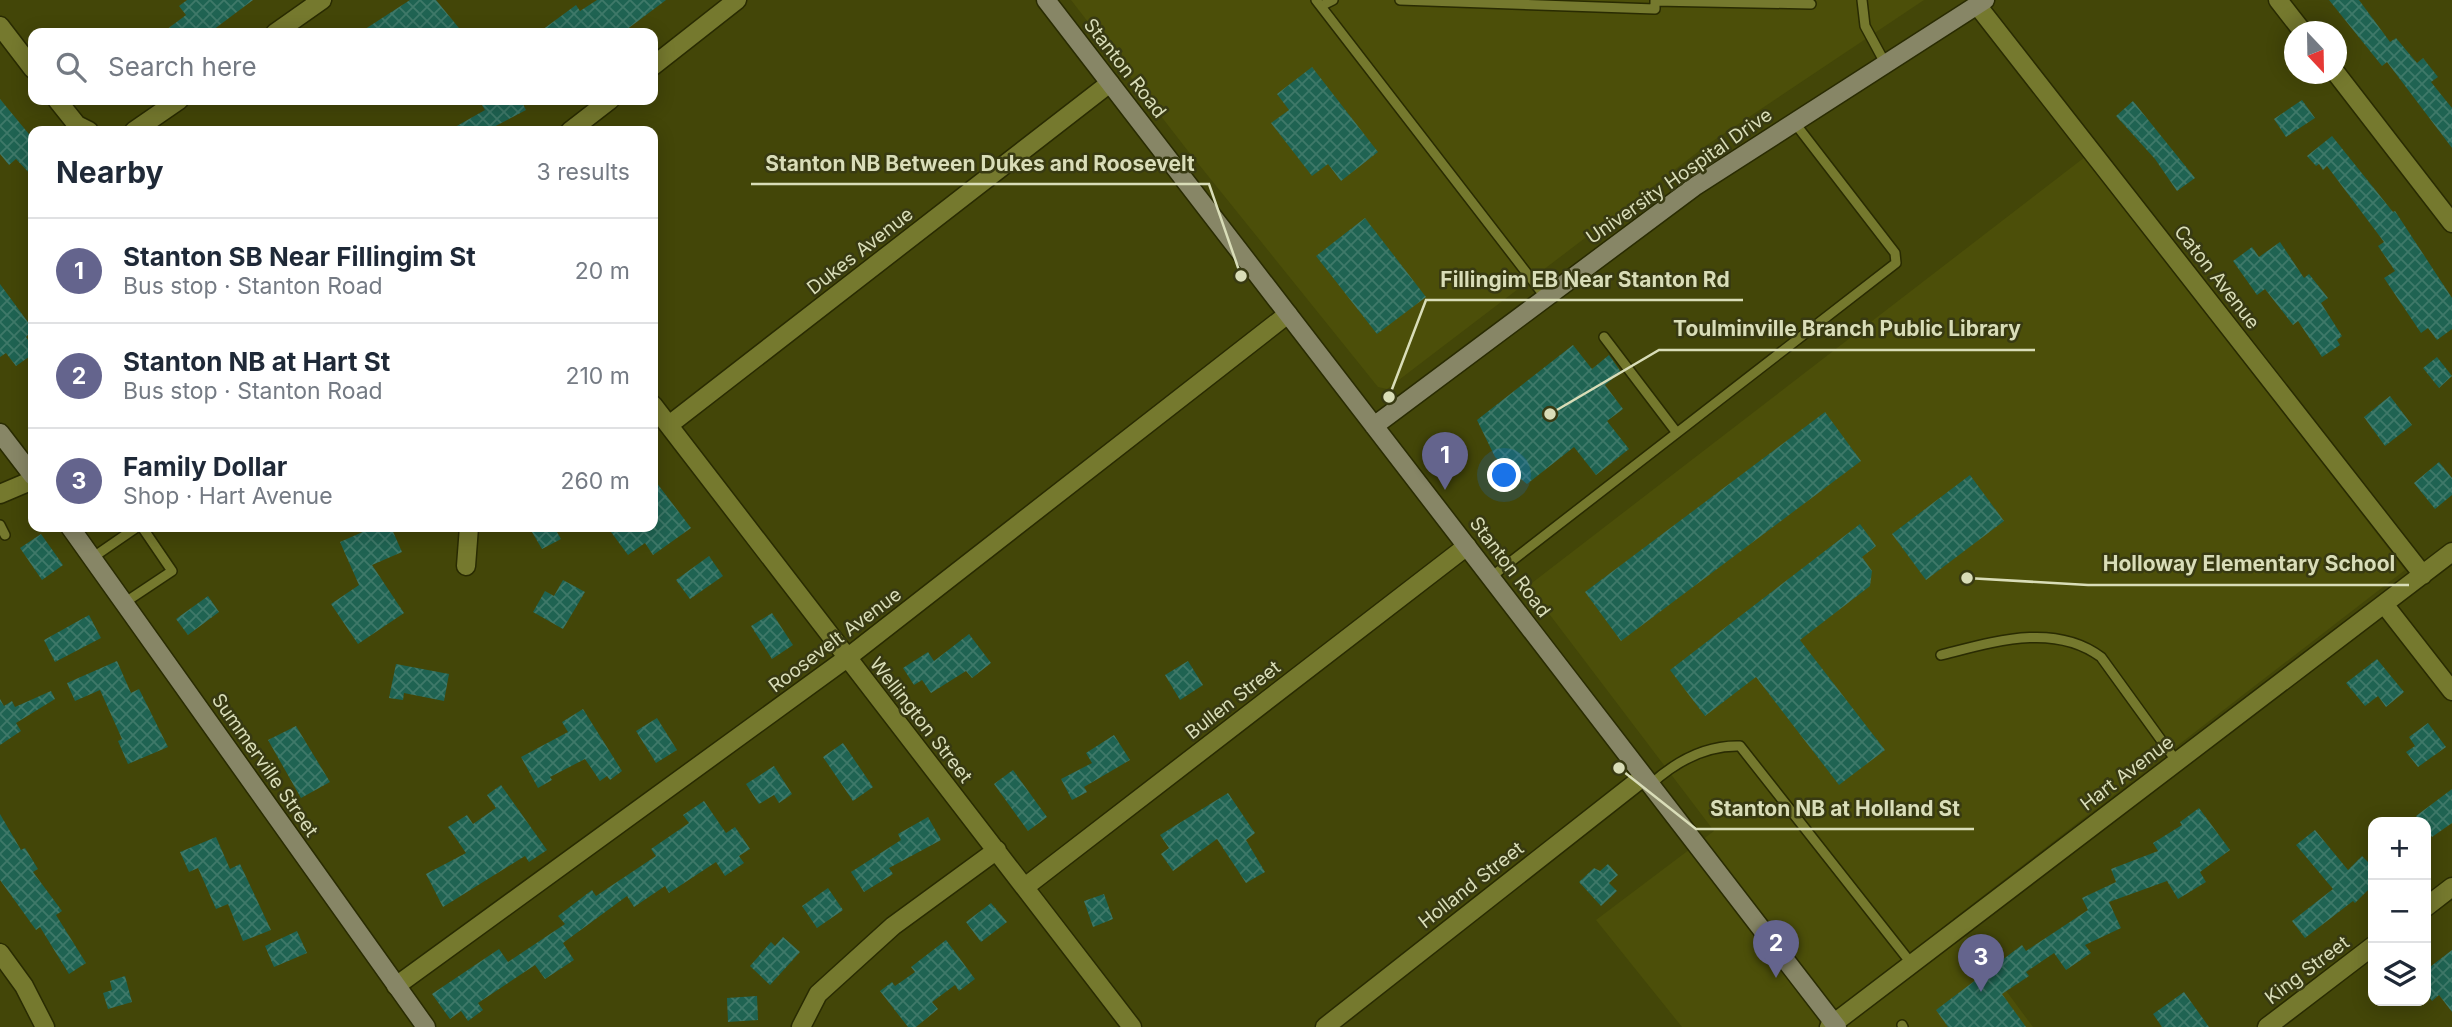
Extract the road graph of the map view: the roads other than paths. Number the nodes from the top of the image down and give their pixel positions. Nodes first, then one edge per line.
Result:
1 (322, 0) edge
2 (737, 0) edge
3 (1046, 0) edge
4 (1333, 0) edge
5 (1400, 0) edge
6 (1862, 0) edge
7 (2278, 0) edge
8 (1698, 1) edge
9 (1319, 3) edge
10 (1981, 3) edge
11 (1811, 4) dead end
12 (2294, 21) edge
13 (0, 26) edge
14 (282, 28) edge
15 (28, 62) edge
16 (658, 62) edge
17 (1885, 63) junction
18 (1110, 83) junction
19 (2345, 84) edge
20 (61, 105) edge
21 (172, 105) edge
22 (604, 105) edge
23 (1794, 121) junction
24 (79, 126) edge
25 (141, 126) edge
26 (576, 126) edge
27 (2452, 223) edge
28 (1546, 298) junction
29 (1288, 314) junction
30 (1604, 337) dead end
31 (658, 411) edge
32 (669, 425) junction
33 (1374, 426) junction
34 (0, 433) edge
35 (1676, 433) junction
36 (28, 471) edge
37 (28, 480) edge
38 (0, 494) edge
39 (0, 525) edge
40 (74, 532) edge
41 (130, 532) edge
42 (145, 532) edge
43 (469, 532) edge
44 (5, 535) dead end
45 (1467, 546) junction
46 (2452, 552) edge
47 (92, 558) junction
48 (466, 566) dead end
49 (2423, 575) junction
50 (1491, 577) junction
51 (124, 603) junction
52 (2385, 604) junction
53 (1941, 655) dead end
54 (847, 659) junction
55 (2452, 691) edge
56 (2177, 762) junction
57 (1646, 781) junction
58 (997, 850) junction
59 (1025, 887) junction
60 (2452, 887) edge
61 (2431, 903) edge
62 (2368, 950) edge
63 (0, 953) edge
64 (1911, 964) junction
65 (396, 986) junction
66 (1833, 1026) edge
67 (45, 1027) edge
68 (426, 1027) edge
69 (801, 1027) edge
70 (1132, 1027) edge
71 (1325, 1027) edge
72 (2267, 1027) edge

1 - 14 street
2 - 16 street
3 - 18 street, Stanton Road
4 - 9 lane
5 - 8 lane
6 - 17 lane
7 - 12 street
8 - 11 lane
9 - 28 lane
10 - 17 street, University Hospital Drive
10 - 49 street, Caton Avenue
13 - 15 street
17 - 23 street, University Hospital Drive
18 - 29 street, Stanton Road
18 - 32 street, Dukes Avenue
19 - 27 street
20 - 24 street
21 - 25 street
22 - 26 street
23 - 28 street, University Hospital Drive
23 - 35 lane
28 - 33 street, University Hospital Drive
29 - 33 street, Stanton Road
29 - 54 street, Roosevelt Avenue
30 - 35 lane
31 - 32 street, Wellington Street
32 - 54 street, Wellington Street
33 - 45 street, Stanton Road
34 - 36 street
35 - 50 lane
37 - 38 street
39 - 44 lane
40 - 47 street, Summerville Street
41 - 47 lane
42 - 51 lane
43 - 48 street
45 - 50 street, Stanton Road
45 - 59 street, Bullen Street
46 - 49 street, Hart Avenue
47 - 51 street, Summerville Street
49 - 52 street, Hart Avenue
50 - 57 street, Stanton Road
51 - 65 street, Summerville Street
52 - 55 street
52 - 56 street, Hart Avenue
53 - 56 lane
54 - 58 street, Wellington Street
54 - 65 street, Roosevelt Avenue
56 - 64 street, Hart Avenue
57 - 64 lane
57 - 66 street, Stanton Road
57 - 71 street, Holland Street
58 - 59 street, Wellington Street
58 - 69 street
59 - 70 street, Wellington Street
60 - 61 street
62 - 72 street, King Street
63 - 67 street
64 - 66 street, Hart Avenue
65 - 68 street, Summerville Street

